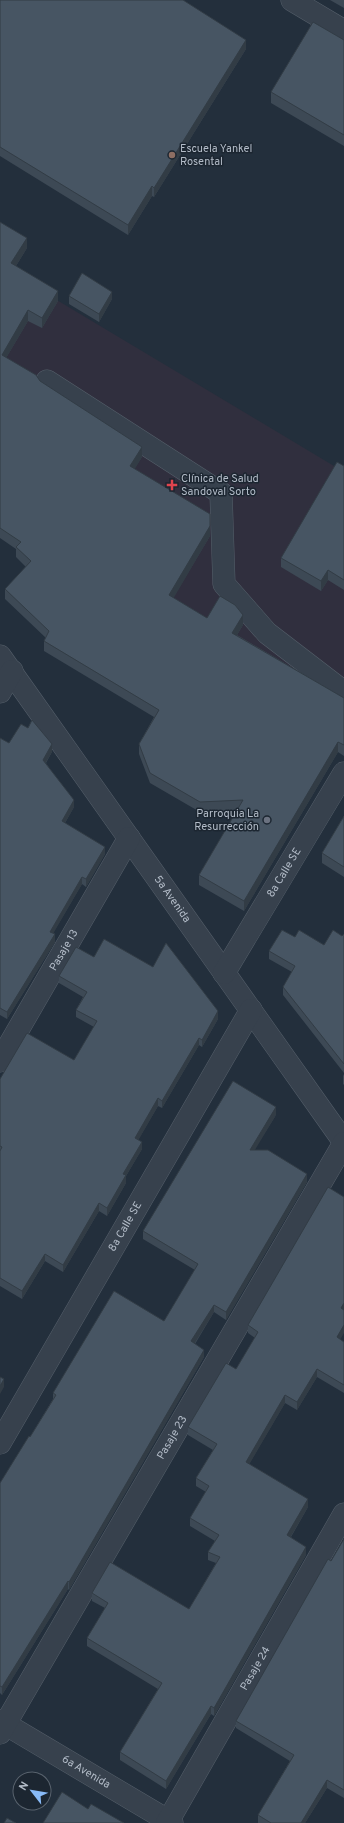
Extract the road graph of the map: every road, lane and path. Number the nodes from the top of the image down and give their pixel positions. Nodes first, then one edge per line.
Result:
1 (292, 0) edge
2 (344, 30) edge
3 (47, 380) dead end
4 (6, 663) edge
5 (0, 692) edge
6 (344, 692) edge
7 (344, 773) edge
8 (129, 838) junction
9 (224, 973) junction
10 (251, 1010) junction
11 (0, 1061) edge
12 (344, 1142) edge
13 (0, 1443) edge
14 (344, 1514) edge
15 (2, 1726) edge
16 (169, 1822) edge

1 - 2 street
3 - 6 street
4 - 5 street
4 - 8 street, 5a Avenida
7 - 9 street, 8a Calle SE
8 - 9 street, 5a Avenida
8 - 11 street, Pasaje 13
9 - 10 street, 5a Avenida
10 - 12 street, 5a Avenida
10 - 13 street, 8a Calle SE
12 - 15 street, Pasaje 23
14 - 16 street, Pasaje 24
15 - 16 street, 6a Avenida

